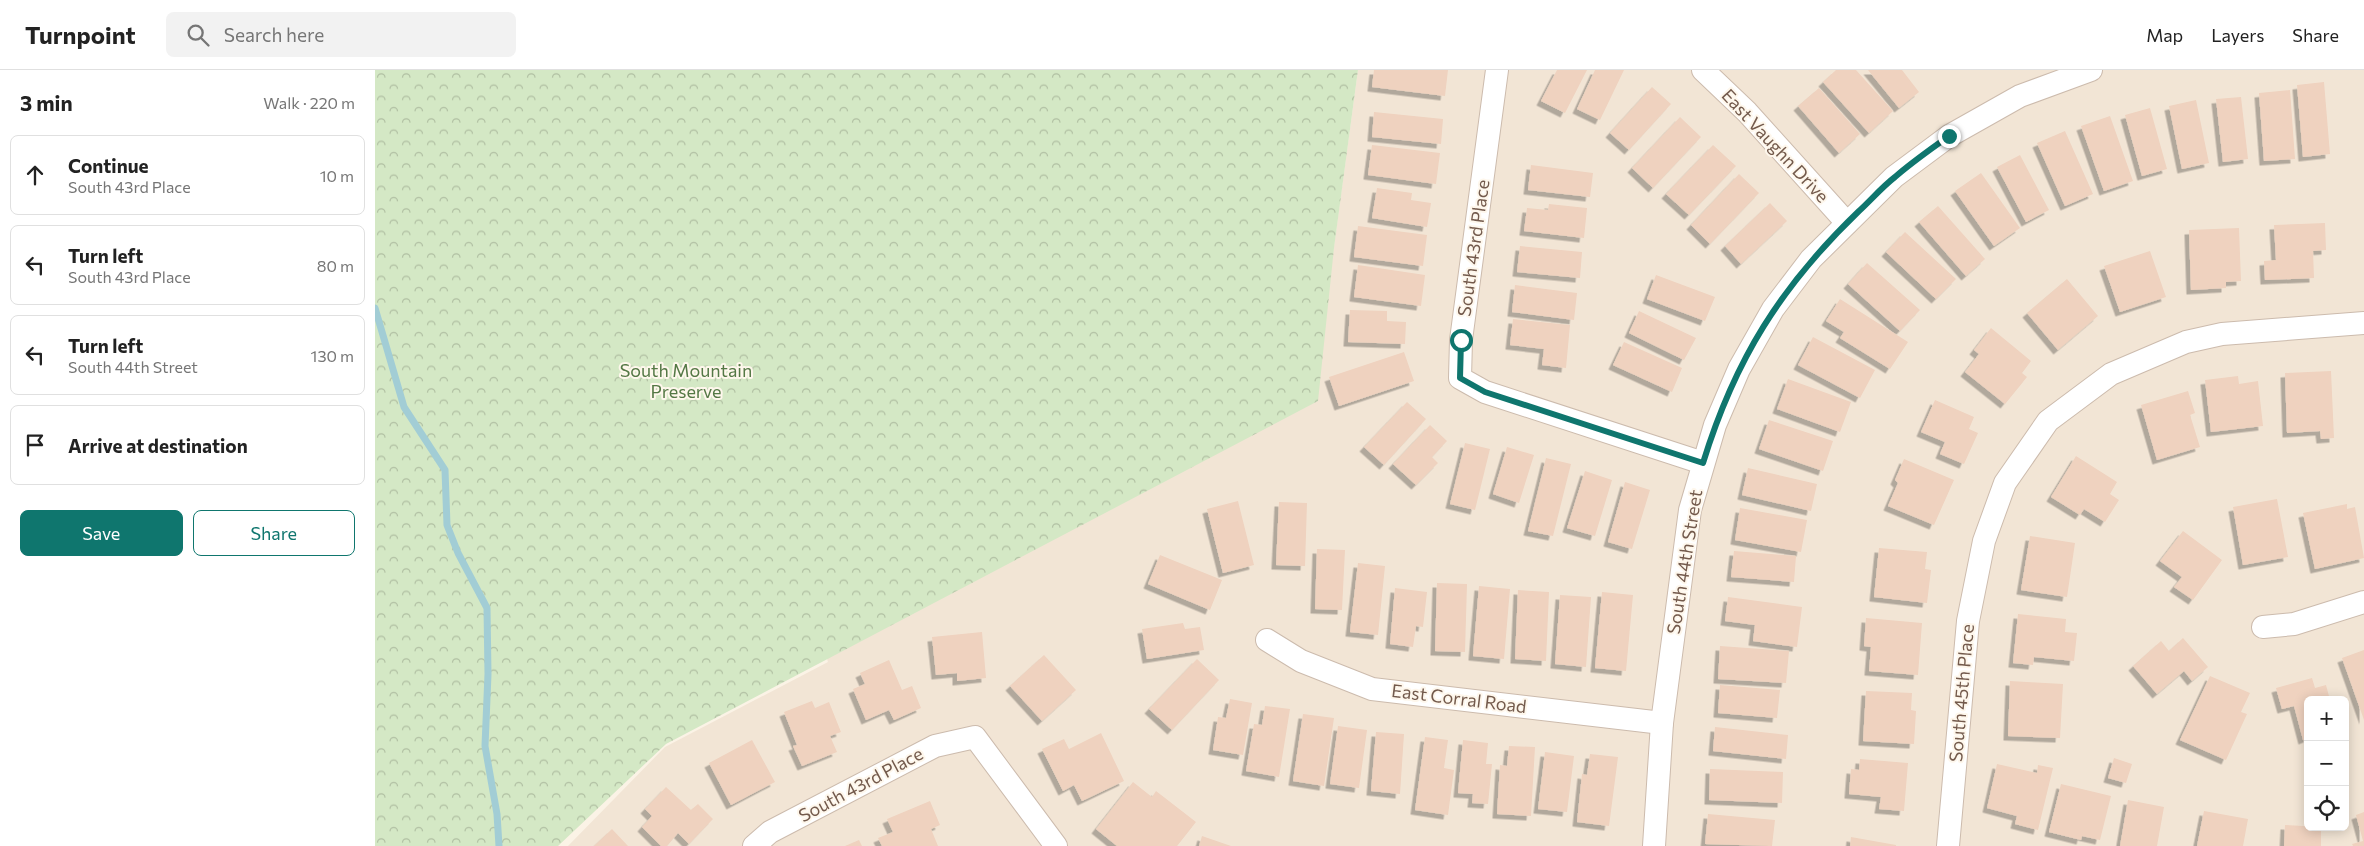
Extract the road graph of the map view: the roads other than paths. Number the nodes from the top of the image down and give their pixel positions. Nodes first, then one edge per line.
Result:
1 (1497, 70) edge
2 (1703, 70) edge
3 (2091, 70) edge
4 (1847, 223) junction
5 (2364, 323) edge
6 (1703, 463) junction
7 (2364, 602) edge
8 (2263, 627) dead end
9 (1267, 640) dead end
10 (1662, 723) junction
11 (754, 846) edge
12 (1056, 846) edge
13 (1654, 846) edge
14 (1948, 846) edge

1 - 6 street, South 43rd Place
2 - 4 street, East Vaughn Drive
3 - 4 street, South 44th Street
4 - 6 street, South 44th Street
5 - 14 street, South 45th Place
6 - 10 street, South 44th Street
7 - 8 street
9 - 10 street, East Corral Road
10 - 13 street, South 44th Street
11 - 12 street, South 43rd Place

